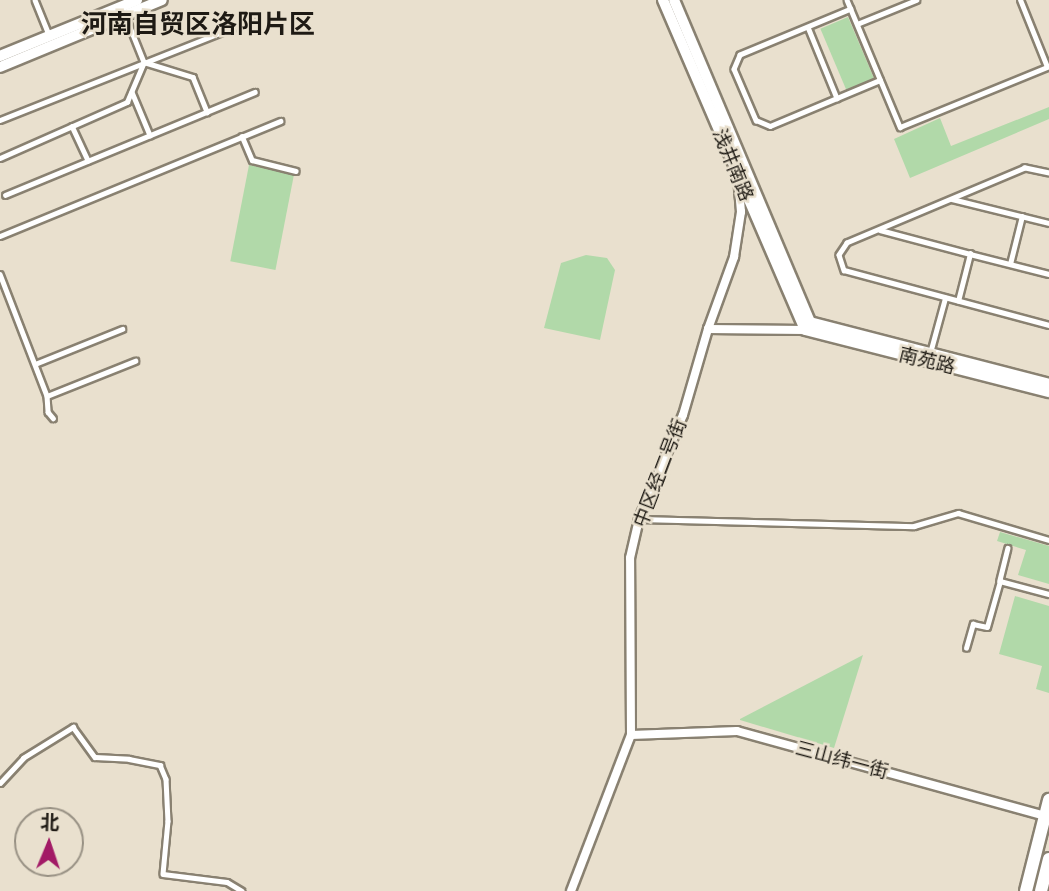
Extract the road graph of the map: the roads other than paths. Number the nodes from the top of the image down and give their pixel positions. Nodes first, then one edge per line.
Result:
1 (35, 0) edge
2 (136, 0) edge
3 (162, 0) edge
4 (663, 0) edge
5 (674, 0) edge
6 (847, 0) edge
7 (916, 0) edge
8 (1027, 0) edge
9 (1020, 1) edge
10 (851, 9) junction
11 (124, 11) junction
12 (252, 20) dead end
13 (857, 24) junction
14 (808, 27) junction
15 (51, 40) junction
16 (0, 56) edge
17 (144, 62) junction
18 (0, 67) edge
19 (880, 80) junction
20 (132, 91) junction
21 (256, 92) dead end
22 (837, 98) junction
23 (207, 112) junction
24 (0, 120) edge
25 (280, 121) dead end
26 (72, 126) junction
27 (150, 135) junction
28 (242, 136) junction
29 (0, 158) edge
30 (88, 161) junction
31 (296, 171) dead end
32 (1049, 173) edge
33 (738, 179) junction
34 (5, 195) dead end
35 (952, 199) junction
36 (1022, 216) junction
37 (1049, 223) edge
38 (878, 230) junction
39 (0, 236) edge
40 (970, 254) junction
41 (1010, 264) junction
42 (0, 274) edge
43 (1049, 274) edge
44 (945, 298) junction
45 (958, 301) junction
46 (806, 325) junction
47 (1049, 325) edge
48 (709, 326) junction
49 (122, 329) dead end
50 (929, 357) junction
51 (135, 361) dead end
52 (35, 364) junction
53 (1049, 384) edge
54 (1049, 393) edge
55 (47, 396) junction
56 (53, 418) dead end
57 (639, 519) junction
58 (1049, 540) edge
59 (1008, 548) dead end
60 (1000, 581) junction
61 (1049, 594) edge
62 (966, 648) dead end
63 (631, 735) junction
64 (0, 783) edge
65 (1049, 800) edge
66 (1047, 816) edge
67 (1049, 859) edge
68 (1044, 886) edge
69 (242, 891) edge
70 (571, 891) edge
71 (1026, 891) edge

1 - 15 lane
2 - 11 main road
3 - 11 main road
4 - 33 street, 浅井南路
5 - 46 street, 浅井南路
6 - 10 lane
7 - 13 lane
8 - 9 lane
9 - 19 lane
10 - 13 lane
10 - 14 lane
11 - 15 main road
11 - 17 lane
12 - 17 lane
13 - 19 lane
14 - 22 lane
14 - 22 lane
15 - 16 main road
15 - 18 main road
17 - 20 lane
17 - 23 lane
17 - 24 lane
19 - 22 lane
20 - 26 lane
20 - 27 lane
21 - 23 lane
23 - 27 lane
25 - 28 lane
26 - 29 lane
26 - 30 lane
27 - 30 lane
28 - 31 lane
28 - 39 lane
30 - 34 lane
32 - 35 lane
33 - 46 street, 浅井南路
33 - 48 street, 中区经二号街
35 - 36 lane
35 - 38 lane
36 - 37 lane
36 - 41 lane
38 - 40 lane
38 - 44 lane
40 - 41 lane
40 - 45 lane
41 - 43 lane
42 - 52 lane
44 - 45 lane
44 - 50 lane
45 - 47 lane
46 - 48 street
46 - 50 street, 南苑路
48 - 57 street, 中区经二号街
49 - 52 lane
50 - 53 street, 南苑路
50 - 54 street, 南苑路
51 - 55 lane
52 - 55 lane
55 - 56 lane
57 - 58 lane
57 - 63 street, 中区经二号街
59 - 60 lane
60 - 61 lane
60 - 62 lane
63 - 66 street, 三山纬一街
63 - 70 street, 中区经二号街
64 - 69 lane
65 - 66 main road
66 - 71 main road
67 - 68 main road

